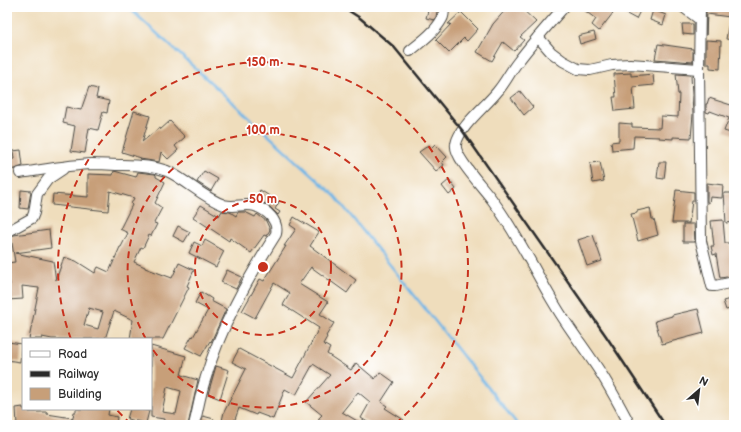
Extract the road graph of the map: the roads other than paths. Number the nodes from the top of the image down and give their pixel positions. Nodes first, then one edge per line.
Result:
1 (444, 7) edge
2 (453, 7) edge
3 (564, 7) edge
4 (683, 7) edge
5 (700, 7) edge
6 (443, 18) junction
7 (699, 19) junction
8 (538, 37) junction
9 (410, 50) dead end
10 (699, 69) junction
11 (64, 168) junction
12 (20, 173) dead end
13 (7, 232) edge
14 (734, 282) edge
15 (194, 425) edge
16 (630, 425) edge

1 - 6 street
2 - 6 street
3 - 8 street
4 - 7 street
5 - 7 street
6 - 9 street
7 - 10 street
8 - 10 street
8 - 16 street
10 - 14 street
11 - 12 street
11 - 13 street
11 - 15 street

